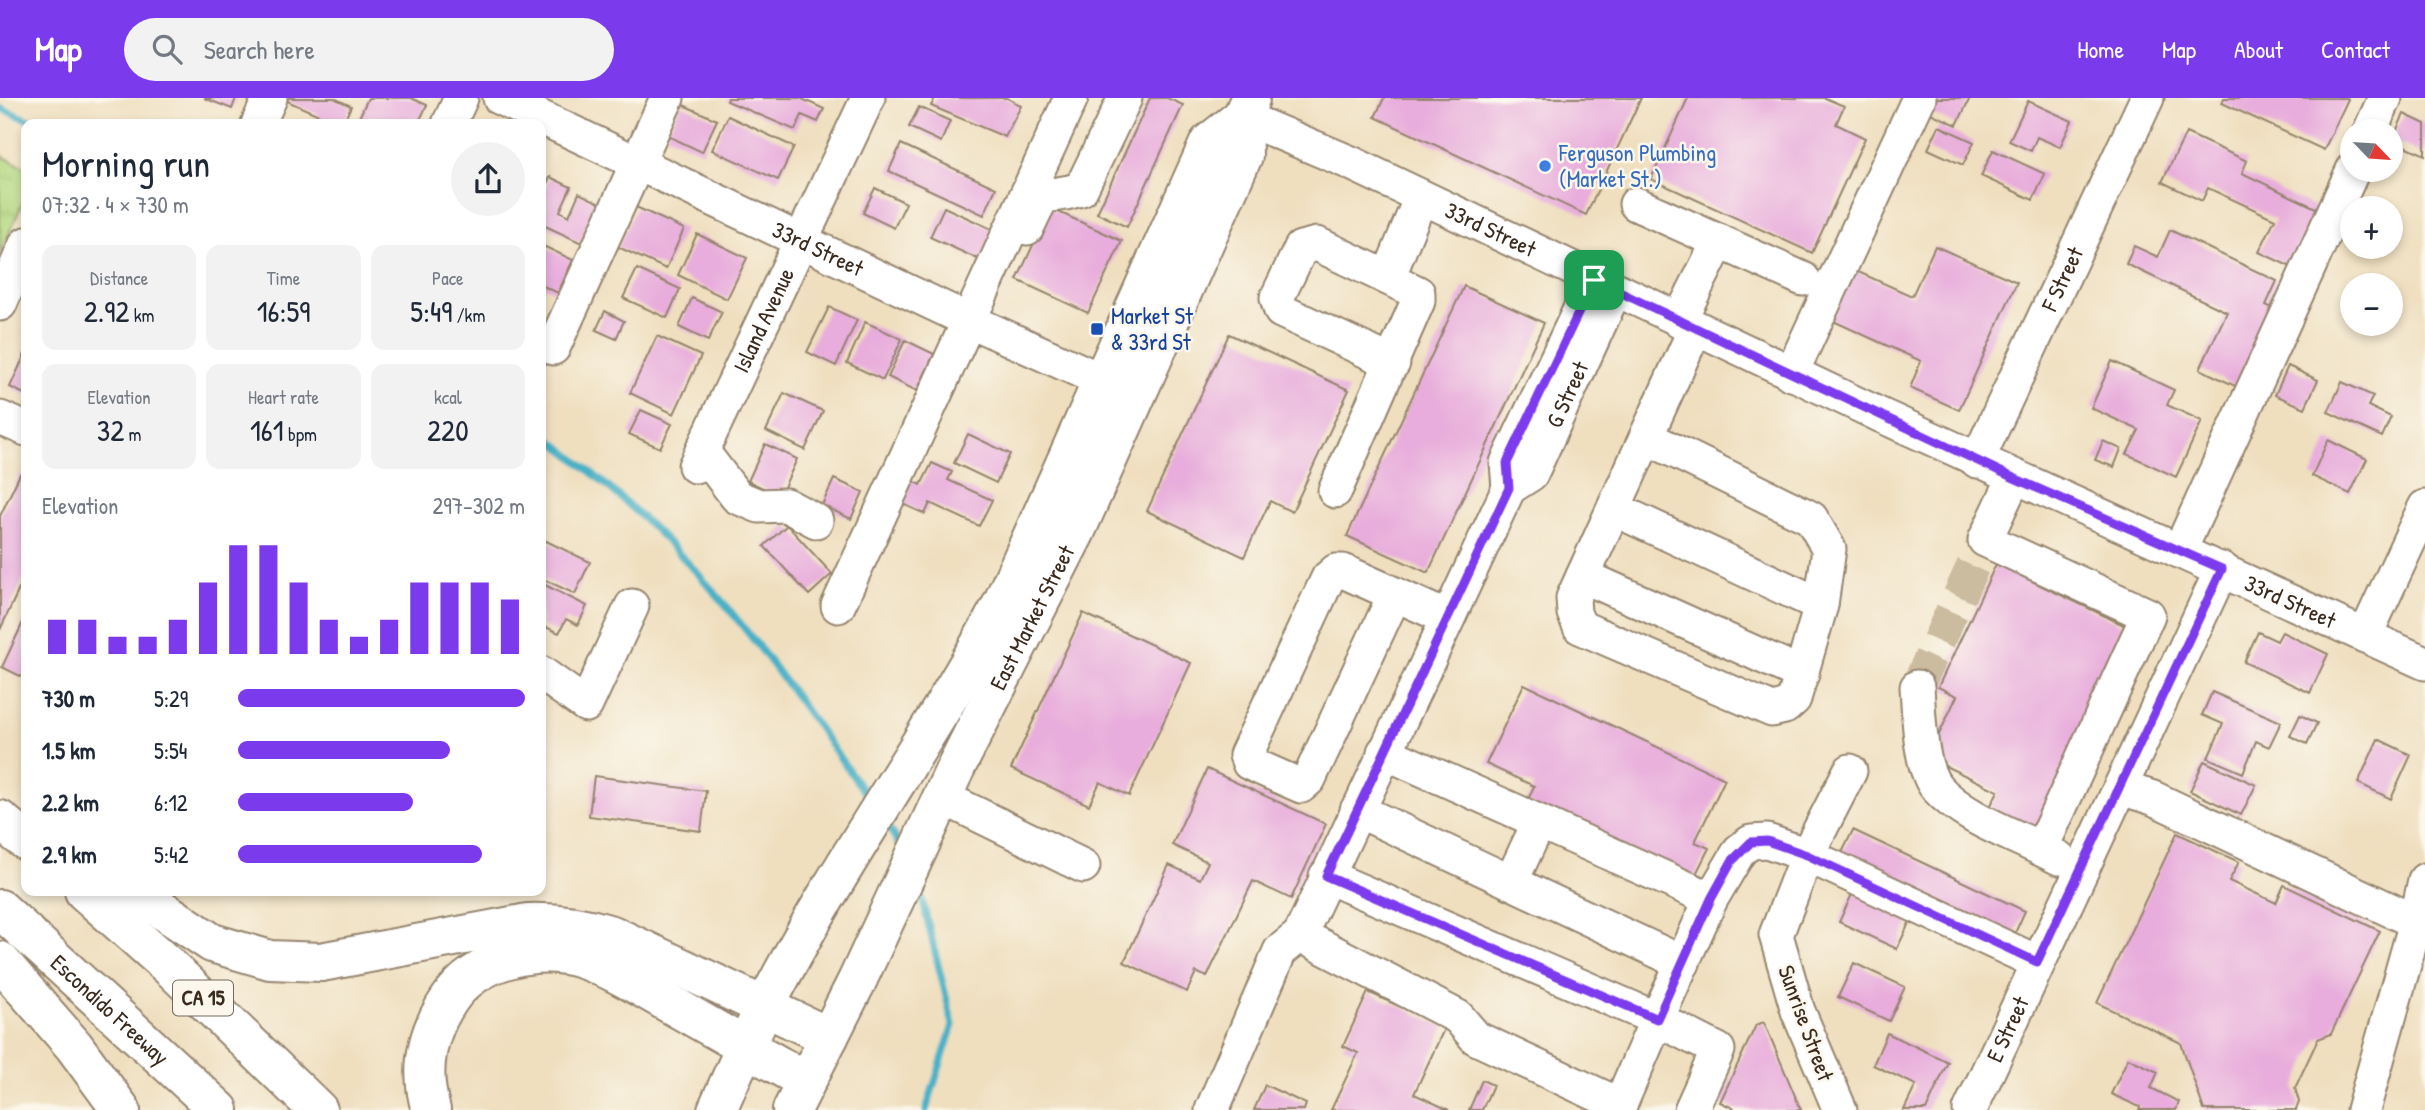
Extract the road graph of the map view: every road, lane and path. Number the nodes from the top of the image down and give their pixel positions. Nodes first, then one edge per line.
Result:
1 (270, 98) edge
2 (461, 98) edge
3 (500, 98) edge
4 (667, 98) edge
5 (868, 98) edge
6 (1071, 98) edge
7 (1125, 98) edge
8 (1919, 98) edge
9 (2385, 98) edge
10 (2137, 101) edge
11 (1244, 104) edge
12 (260, 119) edge
13 (451, 119) edge
14 (544, 119) edge
15 (2375, 119) edge
16 (546, 120) edge
17 (637, 164) junction
18 (2348, 182) edge
19 (1421, 197) junction
20 (1636, 204) dead end
21 (1719, 241) junction
22 (802, 242) junction
23 (21, 256) edge
24 (1388, 278) junction
25 (1803, 279) dead end
26 (1605, 285) junction
27 (0, 304) edge
28 (974, 323) junction
29 (1687, 325) junction
30 (553, 348) dead end
31 (1393, 363) junction
32 (1790, 373) junction
33 (1120, 389) junction
34 (0, 418) edge
35 (21, 427) edge
36 (1646, 437) junction
37 (1978, 461) junction
38 (2014, 478) junction
39 (1335, 491) dead end
40 (2425, 508) edge
41 (1614, 509) junction
42 (816, 521) dead end
43 (2180, 550) junction
44 (2222, 569) junction
45 (1583, 576) junction
46 (1395, 594) junction
47 (1821, 605) junction
48 (632, 606) dead end
49 (838, 606) dead end
50 (1448, 618) junction
51 (2365, 636) junction
52 (2425, 663) edge
53 (1802, 674) junction
54 (546, 677) edge
55 (1917, 687) tunnel mouth
56 (1384, 752) junction
57 (1850, 771) dead end
58 (2121, 788) junction
59 (942, 797) junction
60 (1357, 810) junction
61 (0, 820) edge
62 (1539, 822) junction
63 (21, 837) edge
64 (1807, 855) junction
65 (1083, 866) dead end
66 (1326, 876) junction
67 (2425, 880) edge
68 (1511, 882) junction
69 (90, 896) edge
70 (142, 896) edge
71 (1711, 899) junction
72 (0, 909) edge
73 (2416, 922) junction
74 (1304, 925) junction
75 (0, 961) edge
76 (2037, 962) junction
77 (1683, 963) junction
78 (765, 1007) junction
79 (1657, 1019) junction
80 (829, 1037) junction
81 (746, 1047) junction
82 (799, 1096) edge
83 (1618, 1107) edge
84 (121, 1110) edge
85 (219, 1110) edge
86 (318, 1110) edge
87 (431, 1110) edge
88 (717, 1110) edge
89 (1212, 1110) edge
90 (1691, 1110) edge
91 (1840, 1110) edge
92 (1970, 1110) edge
93 (2363, 1110) edge

1 - 12 street
2 - 13 street
3 - 14 street, 33rd Street
4 - 17 street
5 - 22 street, Island Avenue
6 - 28 street
7 - 28 street
8 - 32 street
9 - 15 street
10 - 37 street, F Street
11 - 19 street, 33rd Street
11 - 33 main road, East Market Street
16 - 17 street, 33rd Street
17 - 22 street, 33rd Street
17 - 30 street
18 - 43 street
19 - 24 street
19 - 26 street, 33rd Street
20 - 21 street
21 - 25 street
21 - 29 street
22 - 28 street, 33rd Street
22 - 42 street, Island Avenue
23 - 27 street
24 - 31 street
24 - 31 street
26 - 29 street, 33rd Street
26 - 50 street, G Street
28 - 33 street, 33rd Street
28 - 49 street
29 - 32 street, 33rd Street
29 - 36 street
31 - 39 street
32 - 37 street, 33rd Street
33 - 59 main road, East Market Street
33 - 78 main road, East Market Street
34 - 35 street
36 - 41 street
36 - 47 street
37 - 38 street, 33rd Street
38 - 43 street, 33rd Street
38 - 55 street
40 - 51 street
41 - 45 street
41 - 47 street
43 - 44 street, 33rd Street
44 - 51 street, 33rd Street
44 - 58 street, E Street
45 - 53 street
45 - 53 street
46 - 46 street
46 - 50 street
47 - 53 street
48 - 54 street
50 - 56 street, G Street
51 - 52 street, 33rd Street
56 - 60 street, G Street
56 - 62 street
57 - 64 street
58 - 73 street
58 - 76 street, E Street
59 - 65 street
59 - 80 main road, East Market Street
60 - 66 street, G Street
60 - 68 street
61 - 63 main road
62 - 68 street
62 - 71 street
64 - 71 street
64 - 76 street
64 - 91 street, Sunrise Street
66 - 74 street, G Street
66 - 79 street
67 - 73 street
68 - 77 street
69 - 86 main road, CA 15
70 - 78 main road
71 - 77 street
72 - 85 main road, Escondido Freeway
73 - 93 street
74 - 83 street
74 - 89 street, G Street
75 - 84 main road
76 - 92 street, E Street
77 - 79 street
78 - 80 main road
78 - 81 main road
79 - 83 street
79 - 90 street
80 - 82 main road, East Market Street
81 - 82 main road
81 - 87 main road
81 - 88 main road

